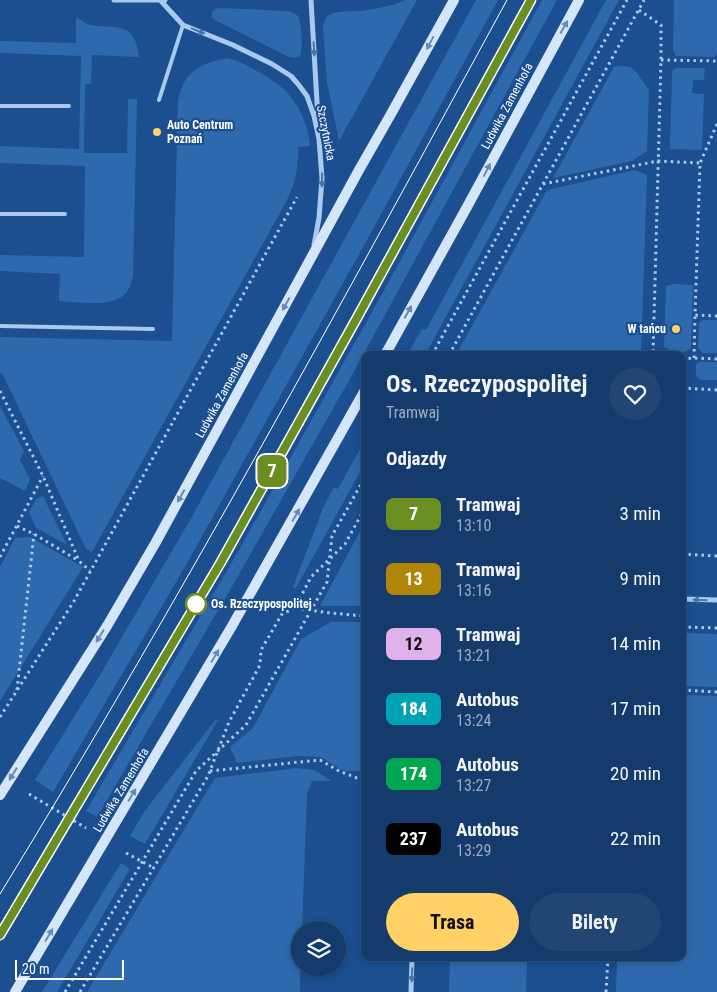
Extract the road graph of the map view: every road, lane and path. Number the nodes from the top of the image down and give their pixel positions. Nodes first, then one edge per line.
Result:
1 (114, 0) edge
2 (163, 0) edge
3 (311, 0) edge
4 (454, 0) edge
5 (579, 0) edge
6 (627, 0) edge
7 (644, 0) edge
8 (639, 10) junction
9 (184, 25) junction
10 (661, 60) junction
11 (717, 62) edge
12 (159, 100) dead end
13 (0, 106) edge
14 (69, 106) dead end
15 (717, 124) edge
16 (319, 139) junction
17 (658, 161) junction
18 (700, 163) junction
19 (543, 184) junction
20 (298, 196) dead end
21 (0, 214) edge
22 (65, 214) dead end
23 (310, 262) junction
24 (695, 315) junction
25 (717, 316) edge
26 (0, 326) edge
27 (153, 329) dead end
28 (387, 351) edge
29 (434, 351) edge
30 (451, 351) edge
31 (653, 351) edge
32 (694, 358) junction
33 (686, 359) edge
34 (717, 359) edge
35 (686, 388) edge
36 (0, 390) edge
37 (717, 390) edge
38 (361, 397) edge
39 (43, 476) junction
40 (361, 483) edge
41 (361, 515) edge
42 (17, 526) junction
43 (34, 534) junction
44 (686, 554) edge
45 (717, 556) edge
46 (0, 557) edge
47 (330, 559) junction
48 (80, 561) junction
49 (90, 571) junction
50 (686, 599) edge
51 (717, 600) edge
52 (294, 608) junction
53 (311, 610) junction
54 (361, 616) edge
55 (686, 627) edge
56 (717, 628) edge
57 (686, 690) edge
58 (17, 691) junction
59 (717, 692) edge
60 (0, 717) edge
61 (217, 752) junction
62 (210, 771) junction
63 (361, 778) edge
64 (26, 793) dead end
65 (0, 795) edge
66 (89, 830) dead end
67 (122, 850) dead end
68 (142, 862) junction
69 (154, 868) junction
70 (412, 961) edge
71 (608, 961) edge
72 (15, 992) edge
73 (65, 992) edge
74 (80, 992) edge
75 (411, 992) edge
76 (606, 992) edge

1 - 2 street, Szczytnicka
2 - 9 street, Szczytnicka
3 -> 16 street
4 -> 23 main road, Ludwika Zamenhofa
28 -> 5 main road, Ludwika Zamenhofa
6 - 29 path
7 - 8 path
8 - 10 path
8 - 19 path
9 - 12 lane
9 -> 16 street, Szczytnicka
10 - 11 path
10 - 17 path
13 - 14 lane
15 - 18 path
16 -> 23 street, Szczytnicka
17 - 18 path
17 - 19 path
17 - 31 path
18 - 24 path
19 - 30 path
20 - 49 path
21 - 22 lane
23 -> 65 main road, Ludwika Zamenhofa
24 - 25 path
24 - 32 path
26 - 27 lane
32 - 33 path
32 - 34 path
35 - 37 path
36 - 39 path
72 -> 38 main road, Ludwika Zamenhofa
39 - 42 path
39 - 48 path
40 - 47 path
41 - 47 path
42 - 43 path
42 - 46 path
43 - 48 path
43 - 58 path
44 - 45 path
47 - 52 path
47 - 53 path
48 - 49 path
49 - 58 path
51 -> 50 street
52 - 53 path
52 - 61 path
53 - 54 path
53 - 61 path
55 - 56 path
57 - 59 path
58 - 60 path
61 - 62 path
61 - 68 path
62 - 63 path
62 - 69 path
64 - 66 path
67 - 68 path
68 - 69 path
68 - 73 path
69 - 74 path
70 -> 75 street
71 - 76 path

